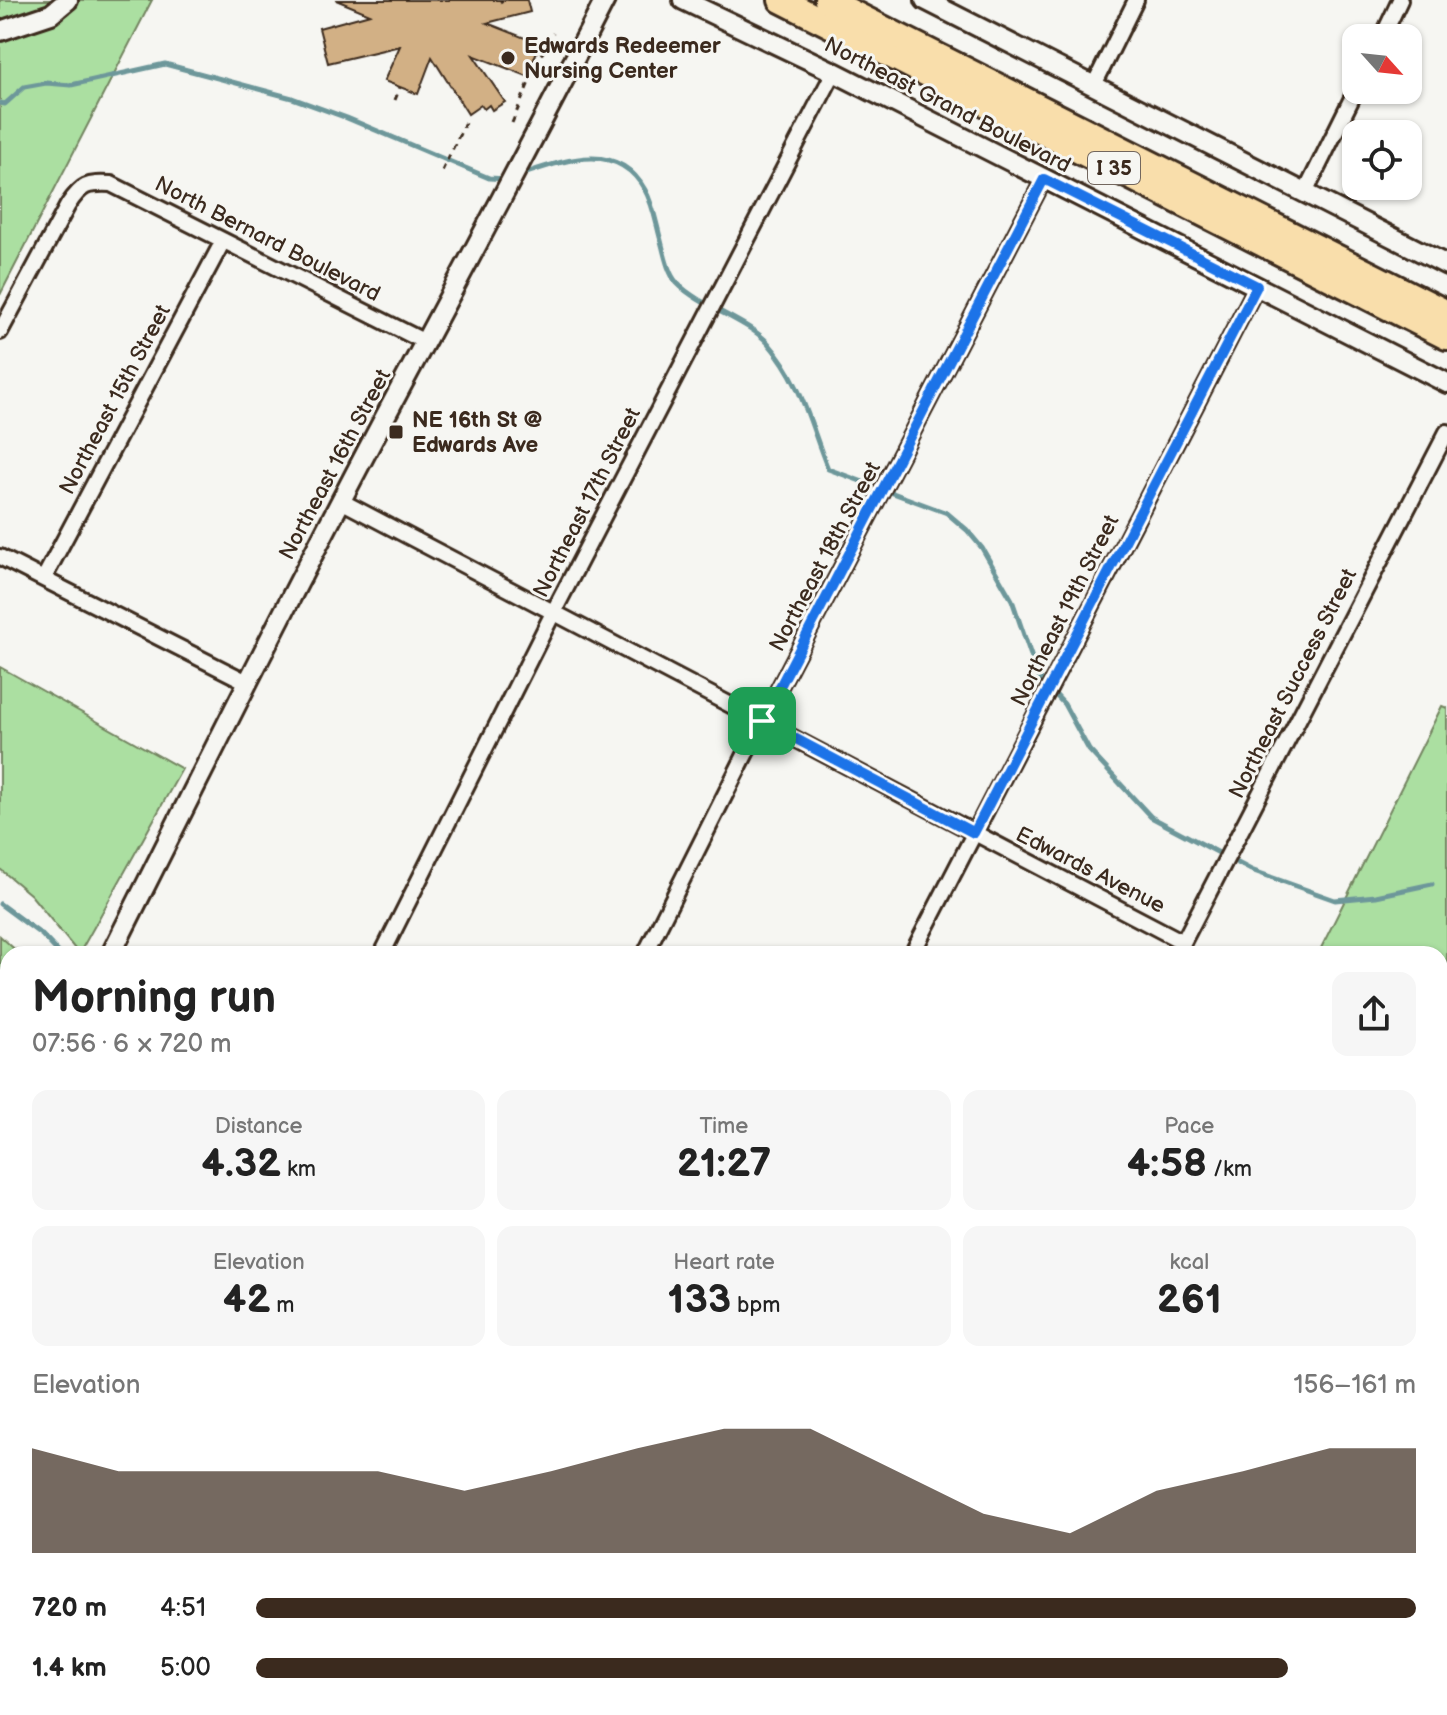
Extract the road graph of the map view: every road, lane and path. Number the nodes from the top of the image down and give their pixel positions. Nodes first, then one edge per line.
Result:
1 (68, 0) edge
2 (605, 0) edge
3 (683, 0) edge
4 (781, 0) edge
5 (827, 0) edge
6 (925, 0) edge
7 (1136, 0) edge
8 (1400, 0) edge
9 (1389, 24) edge
10 (0, 31) edge
11 (553, 33) dead end
12 (834, 72) junction
13 (1094, 85) junction
14 (400, 87) dead end
15 (395, 100) dead end
16 (1349, 104) edge
17 (465, 123) dead end
18 (512, 123) dead end
19 (442, 171) dead end
20 (1044, 179) junction
21 (1305, 193) junction
22 (223, 241) junction
23 (1447, 265) edge
24 (1257, 286) junction
25 (1447, 313) edge
26 (0, 332) edge
27 (1447, 337) edge
28 (425, 342) junction
29 (1447, 383) edge
30 (1447, 432) edge
31 (341, 501) junction
32 (0, 557) edge
33 (44, 578) junction
34 (553, 613) junction
35 (247, 682) junction
36 (762, 721) junction
37 (974, 833) junction
38 (115, 946) edge
39 (386, 946) edge
40 (649, 946) edge
41 (916, 946) edge
42 (1176, 946) edge
43 (1181, 946) edge

1 - 10 main road
2 - 28 main road, Northeast 16th Street
3 - 12 main road, Northeast Grand Boulevard
4 - 27 highway, I 35
5 - 25 highway, I 35
6 - 13 main road
7 - 13 street
8 - 9 street
11 - 18 path
12 - 20 main road, Northeast Grand Boulevard
12 - 34 street, Northeast 17th Street
13 - 21 main road
14 - 15 path
16 - 21 street
17 - 19 path
20 - 24 main road, Northeast Grand Boulevard
20 - 36 street, Northeast 18th Street
21 - 23 main road
22 - 26 street, North Bernard Boulevard
22 - 28 street, North Bernard Boulevard
22 - 33 street, Northeast 15th Street
24 - 29 main road, Northeast Grand Boulevard
24 - 37 street, Northeast 19th Street
28 - 31 main road, Northeast 16th Street
30 - 43 street, Northeast Success Street
31 - 34 street, Edwards Avenue
31 - 35 main road, Northeast 16th Street
32 - 33 street
33 - 35 street
34 - 36 street, Edwards Avenue
34 - 39 street, Northeast 17th Street
35 - 38 main road, Northeast 16th Street
36 - 37 street, Edwards Avenue
36 - 40 street, Northeast 18th Street
37 - 41 street, Northeast 19th Street
37 - 42 street, Edwards Avenue

